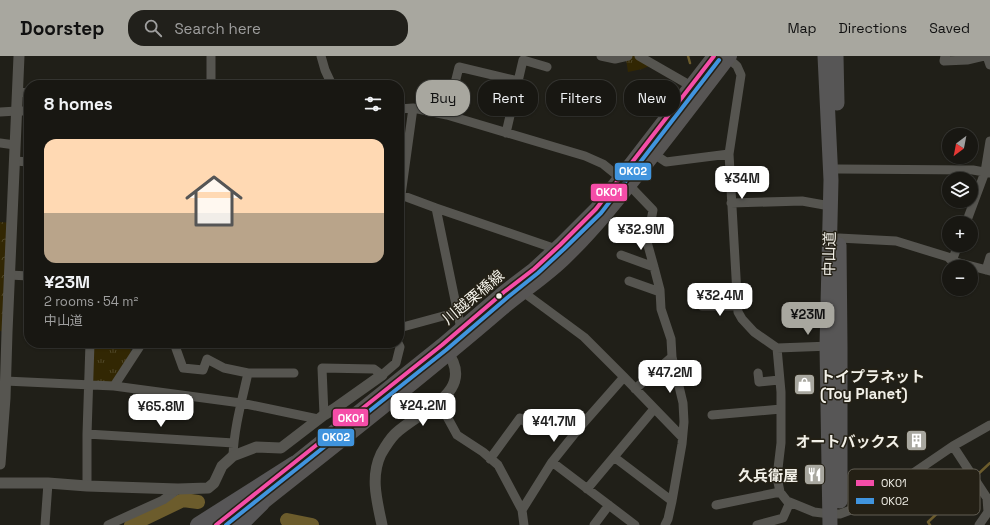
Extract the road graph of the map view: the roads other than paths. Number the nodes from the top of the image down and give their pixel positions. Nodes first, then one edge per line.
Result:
1 (19, 56) edge
2 (211, 56) edge
3 (322, 56) edge
4 (601, 56) edge
5 (628, 56) edge
6 (639, 56) edge
7 (714, 56) edge
8 (825, 56) edge
9 (836, 56) edge
10 (945, 56) edge
11 (985, 56) edge
12 (729, 57) edge
13 (544, 63) edge
14 (990, 65) edge
15 (211, 80) edge
16 (330, 80) edge
17 (456, 80) edge
18 (518, 80) joint
19 (691, 86) junction
20 (17, 92) junction
21 (24, 93) edge
22 (413, 108) junction
23 (404, 109) edge
24 (416, 109) edge
25 (17, 111) junction
26 (24, 111) edge
27 (0, 112) edge
28 (451, 116) edge
29 (510, 116) edge
30 (506, 132) junction
31 (990, 142) edge
32 (0, 143) edge
33 (15, 144) junction
34 (654, 154) junction
35 (729, 154) junction
36 (989, 156) edge
37 (14, 161) junction
38 (24, 162) edge
39 (838, 169) junction
40 (404, 173) edge
41 (987, 173) edge
42 (625, 182) junction
43 (404, 196) edge
44 (731, 203) junction
45 (830, 206) junction
46 (436, 208) junction
47 (969, 216) edge
48 (839, 238) junction
49 (556, 249) junction
50 (621, 255) dead end
51 (990, 257) edge
52 (951, 260) edge
53 (654, 267) junction
54 (978, 268) edge
55 (988, 270) edge
56 (9, 275) junction
57 (24, 276) edge
58 (629, 281) dead end
59 (523, 292) junction
60 (660, 292) junction
61 (702, 306) dead end
62 (737, 306) junction
63 (458, 312) junction
64 (404, 327) edge
65 (461, 329) junction
66 (3, 332) edge
67 (834, 346) junction
68 (90, 348) edge
69 (139, 348) edge
70 (176, 348) edge
71 (400, 348) edge
72 (777, 348) junction
73 (446, 350) junction
74 (672, 357) junction
75 (248, 373) junction
76 (294, 373) dead end
77 (758, 373) dead end
78 (382, 376) junction
79 (624, 377) junction
80 (780, 380) junction
81 (5, 381) junction
82 (88, 386) junction
83 (114, 386) junction
84 (636, 389) junction
85 (2, 398) edge
86 (439, 402) junction
87 (241, 403) junction
88 (654, 409) junction
89 (780, 409) junction
90 (712, 415) dead end
91 (321, 417) junction
92 (990, 425) edge
93 (534, 428) dead end
94 (87, 434) junction
95 (682, 437) junction
96 (234, 443) junction
97 (953, 446) junction
98 (233, 456) junction
99 (614, 458) junction
100 (490, 459) junction
101 (552, 462) junction
102 (0, 464) edge
103 (294, 464) junction
104 (919, 469) edge
105 (968, 469) edge
106 (0, 483) edge
107 (48, 483) junction
108 (87, 486) junction
109 (980, 487) edge
110 (178, 489) junction
111 (587, 489) junction
112 (780, 492) junction
113 (672, 501) junction
114 (790, 502) junction
115 (262, 503) junction
116 (609, 505) junction
117 (716, 505) dead end
118 (522, 510) junction
119 (848, 514) edge
120 (835, 520) edge
121 (45, 525) edge
122 (108, 525) edge
123 (198, 525) edge
124 (216, 525) edge
125 (235, 525) edge
126 (240, 525) edge
127 (382, 525) edge
128 (524, 525) edge
129 (594, 525) edge
130 (635, 525) edge
131 (665, 525) edge
132 (757, 525) edge
133 (979, 525) edge

1 - 20 street
2 - 15 street
3 - 16 street
4 - 5 street
6 - 19 street
7 - 19 main road, 川越栗橋線
8 - 45 highway, 中山道
9 - 39 highway, 中山道
10 - 11 street
11 - 14 street
12 - 34 main road, 川越栗橋線
12 - 35 street
13 - 18 street
17 - 18 street
19 - 42 main road, 川越栗橋線
20 - 21 street
20 - 25 street
22 - 23 street
22 - 24 street
22 - 40 street
25 - 26 street
25 - 27 street
25 - 33 street
28 - 30 street
29 - 30 street
30 - 42 street
31 - 36 street
32 - 33 street
33 - 37 street
34 - 35 street
34 - 42 main road, 川越栗橋線
35 - 44 street
36 - 41 street
37 - 38 street
37 - 56 street
39 - 41 street
39 - 48 highway, 中山道
41 - 47 street
42 - 49 main road, 川越栗橋線
42 - 53 street
42 - 59 main road, 川越栗橋線
43 - 46 street
44 - 45 street
44 - 62 street
45 - 67 highway, 中山道
46 - 49 street
46 - 63 street
48 - 52 street
48 - 67 highway, 中山道
49 - 65 main road, 川越栗橋線
50 - 53 street
51 - 55 street
53 - 60 street
54 - 55 street
56 - 57 street
56 - 66 street
58 - 60 street
59 - 73 main road, 川越栗橋線
59 - 79 street
60 - 74 street
61 - 62 street
62 - 72 street
63 - 64 street
63 - 65 street
65 - 73 main road, 川越栗橋線
66 - 81 street
67 - 72 street
67 - 120 highway, 中山道
68 - 82 street
69 - 83 street
70 - 75 street
71 - 78 street
72 - 80 street
73 - 86 street
73 - 103 main road, 川越栗橋線
73 - 115 main road, 川越栗橋線
74 - 84 street
74 - 95 street
75 - 76 street
75 - 87 street
77 - 80 street
78 - 91 street
78 - 91 street
79 - 84 street
79 - 101 street
80 - 89 street
81 - 82 street
81 - 85 street
82 - 83 street
82 - 94 street
83 - 87 street
84 - 88 street
85 - 102 street
86 - 100 street
86 - 127 street
87 - 91 street
87 - 96 street
88 - 95 street
88 - 99 street
89 - 90 street
89 - 112 street
91 - 98 street
92 - 97 street
93 - 100 street
94 - 96 street
94 - 108 street
95 - 113 street
96 - 98 street
97 - 104 street
97 - 105 street
98 - 110 street
99 - 111 street
99 - 113 street
100 - 118 street
101 - 111 street
101 - 118 street
103 - 123 highway
103 - 124 main road, 川越栗橋線
106 - 107 street
107 - 108 street
107 - 121 street
108 - 110 street
109 - 133 street
110 - 122 street
111 - 116 street
112 - 114 street
112 - 117 street
113 - 131 street
114 - 120 street
114 - 132 street
115 - 125 main road, 川越栗橋線
115 - 126 highway
116 - 129 street
116 - 130 street
118 - 128 street
119 - 120 street

